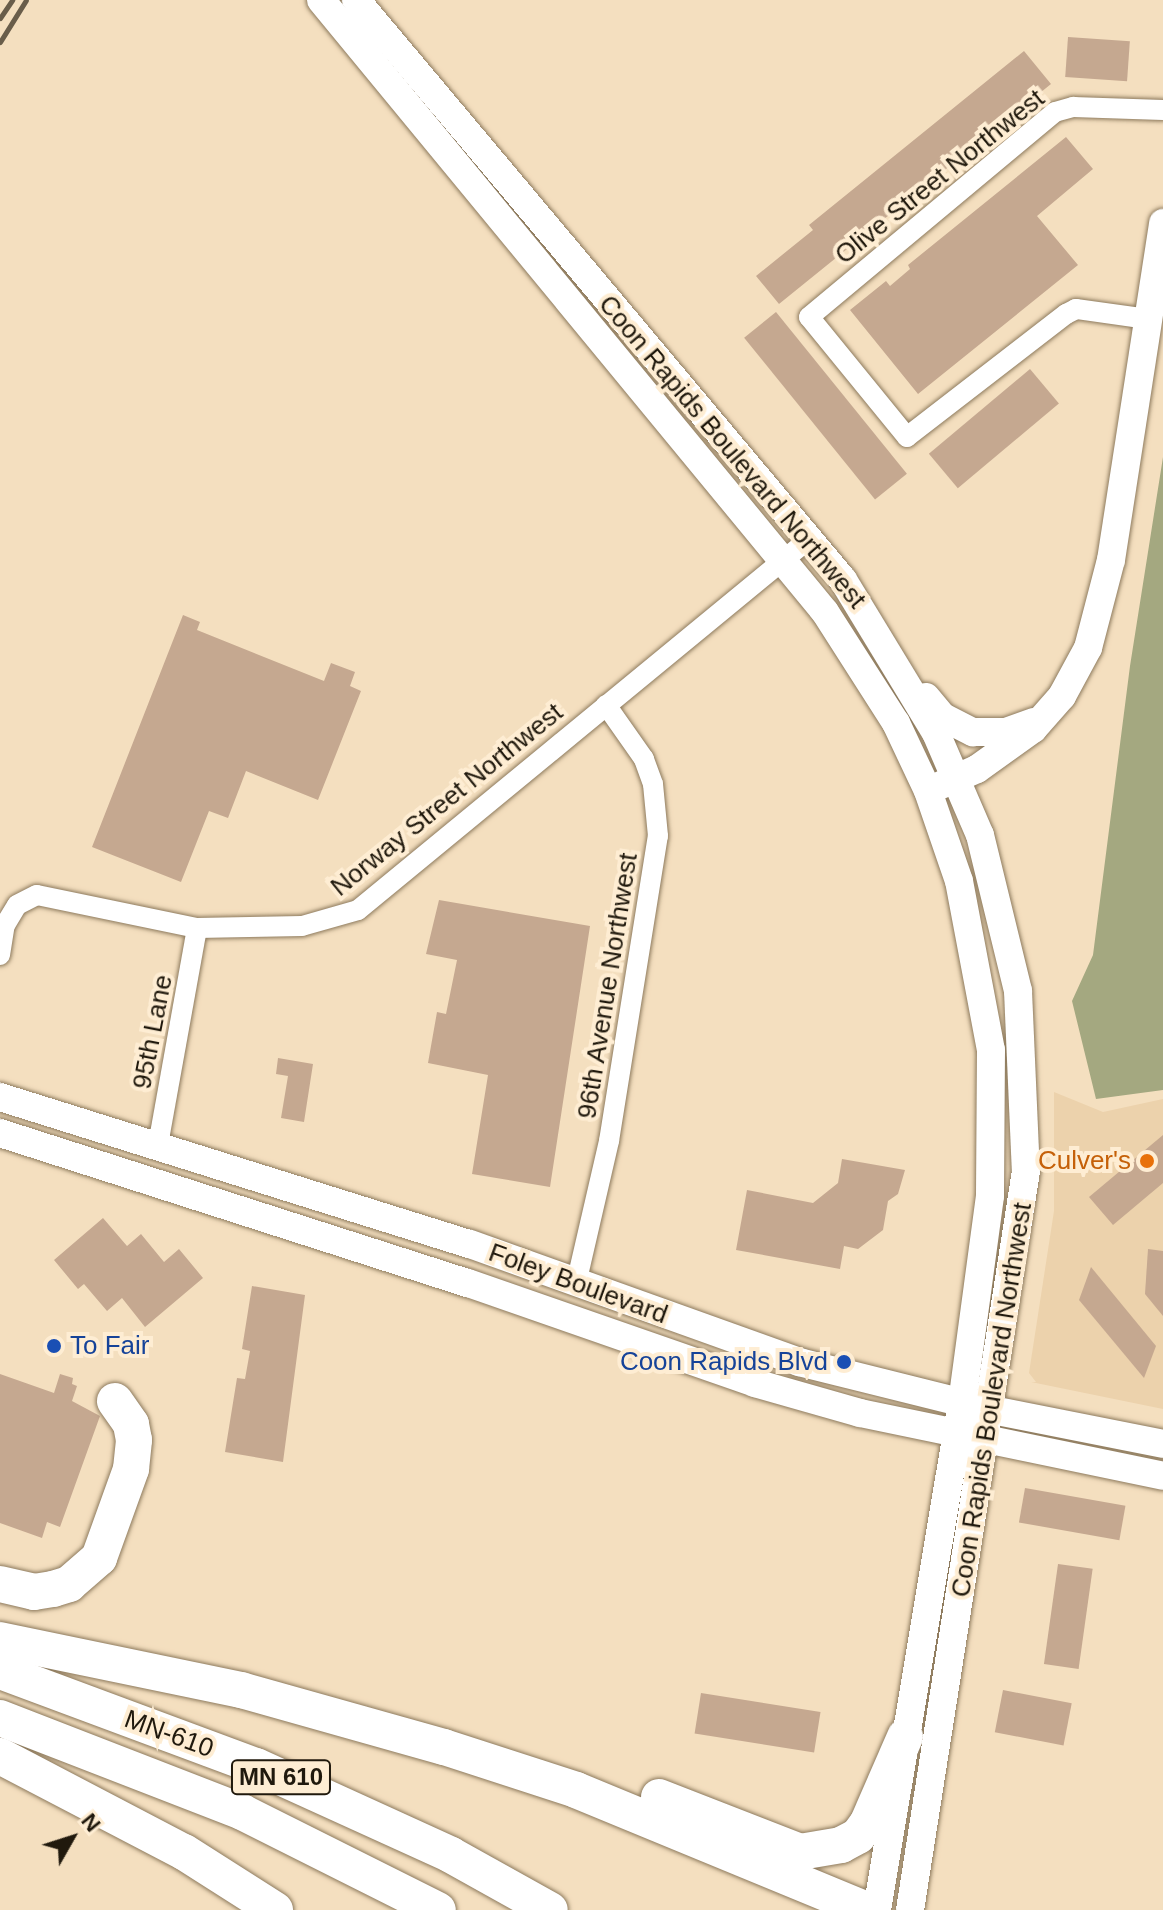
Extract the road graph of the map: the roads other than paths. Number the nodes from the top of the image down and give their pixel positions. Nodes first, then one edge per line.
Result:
1 (321, 0) edge
2 (356, 0) edge
3 (1163, 110) edge
4 (1163, 223) edge
5 (1148, 319) junction
6 (809, 539) junction
7 (783, 559) junction
8 (887, 646) junction
9 (606, 705) junction
10 (1051, 711) junction
11 (957, 778) junction
12 (928, 791) junction
13 (197, 928) junction
14 (0, 955) edge
15 (0, 1097) edge
16 (0, 1133) edge
17 (158, 1145) junction
18 (576, 1284) junction
19 (115, 1401) dead end
20 (962, 1402) junction
21 (992, 1410) junction
22 (956, 1433) junction
23 (988, 1441) junction
24 (1163, 1444) edge
25 (1163, 1476) edge
26 (0, 1584) edge
27 (0, 1640) edge
28 (0, 1671) edge
29 (241, 1690) junction
30 (0, 1718) edge
31 (905, 1737) junction
32 (0, 1756) edge
33 (275, 1910) edge
34 (438, 1910) edge
35 (550, 1910) edge
36 (867, 1910) edge
37 (877, 1910) edge
38 (910, 1910) edge

1 - 7 main road, Coon Rapids Boulevard Northwest
2 - 6 main road, Coon Rapids Boulevard Northwest
3 - 5 street, Olive Street Northwest
4 - 5 main road
5 - 10 main road
6 - 7 street, Norway Street Northwest
6 - 8 main road, Coon Rapids Boulevard Northwest
7 - 9 street, Norway Street Northwest
7 - 12 main road, Coon Rapids Boulevard Northwest
8 - 10 main road
8 - 11 main road, Coon Rapids Boulevard Northwest
9 - 13 street, Norway Street Northwest
9 - 18 street, 96th Avenue Northwest
10 - 11 main road
11 - 12 main road
11 - 21 main road, Coon Rapids Boulevard Northwest
12 - 20 main road, Coon Rapids Boulevard Northwest
13 - 14 street, Norway Street Northwest
13 - 17 street, 95th Lane
15 - 17 main road, Foley Boulevard
16 - 22 main road, Foley Boulevard
17 - 18 main road, Foley Boulevard
18 - 20 main road, Foley Boulevard
19 - 26 highway
20 - 21 main road, Foley Boulevard
20 - 22 main road, Coon Rapids Boulevard Northwest
21 - 23 main road, Coon Rapids Boulevard Northwest
21 - 24 main road, Foley Boulevard
22 - 23 main road, Foley Boulevard
22 - 31 main road, Coon Rapids Boulevard Northwest
23 - 25 main road, Foley Boulevard
23 - 38 main road, Coon Rapids Boulevard Northwest
27 - 29 highway
28 - 35 highway, MN-610 / MN 610
29 - 31 highway
29 - 36 highway
30 - 34 highway, MN-610 / MN 610
31 - 37 main road, Coon Rapids Boulevard Northwest
32 - 33 highway

